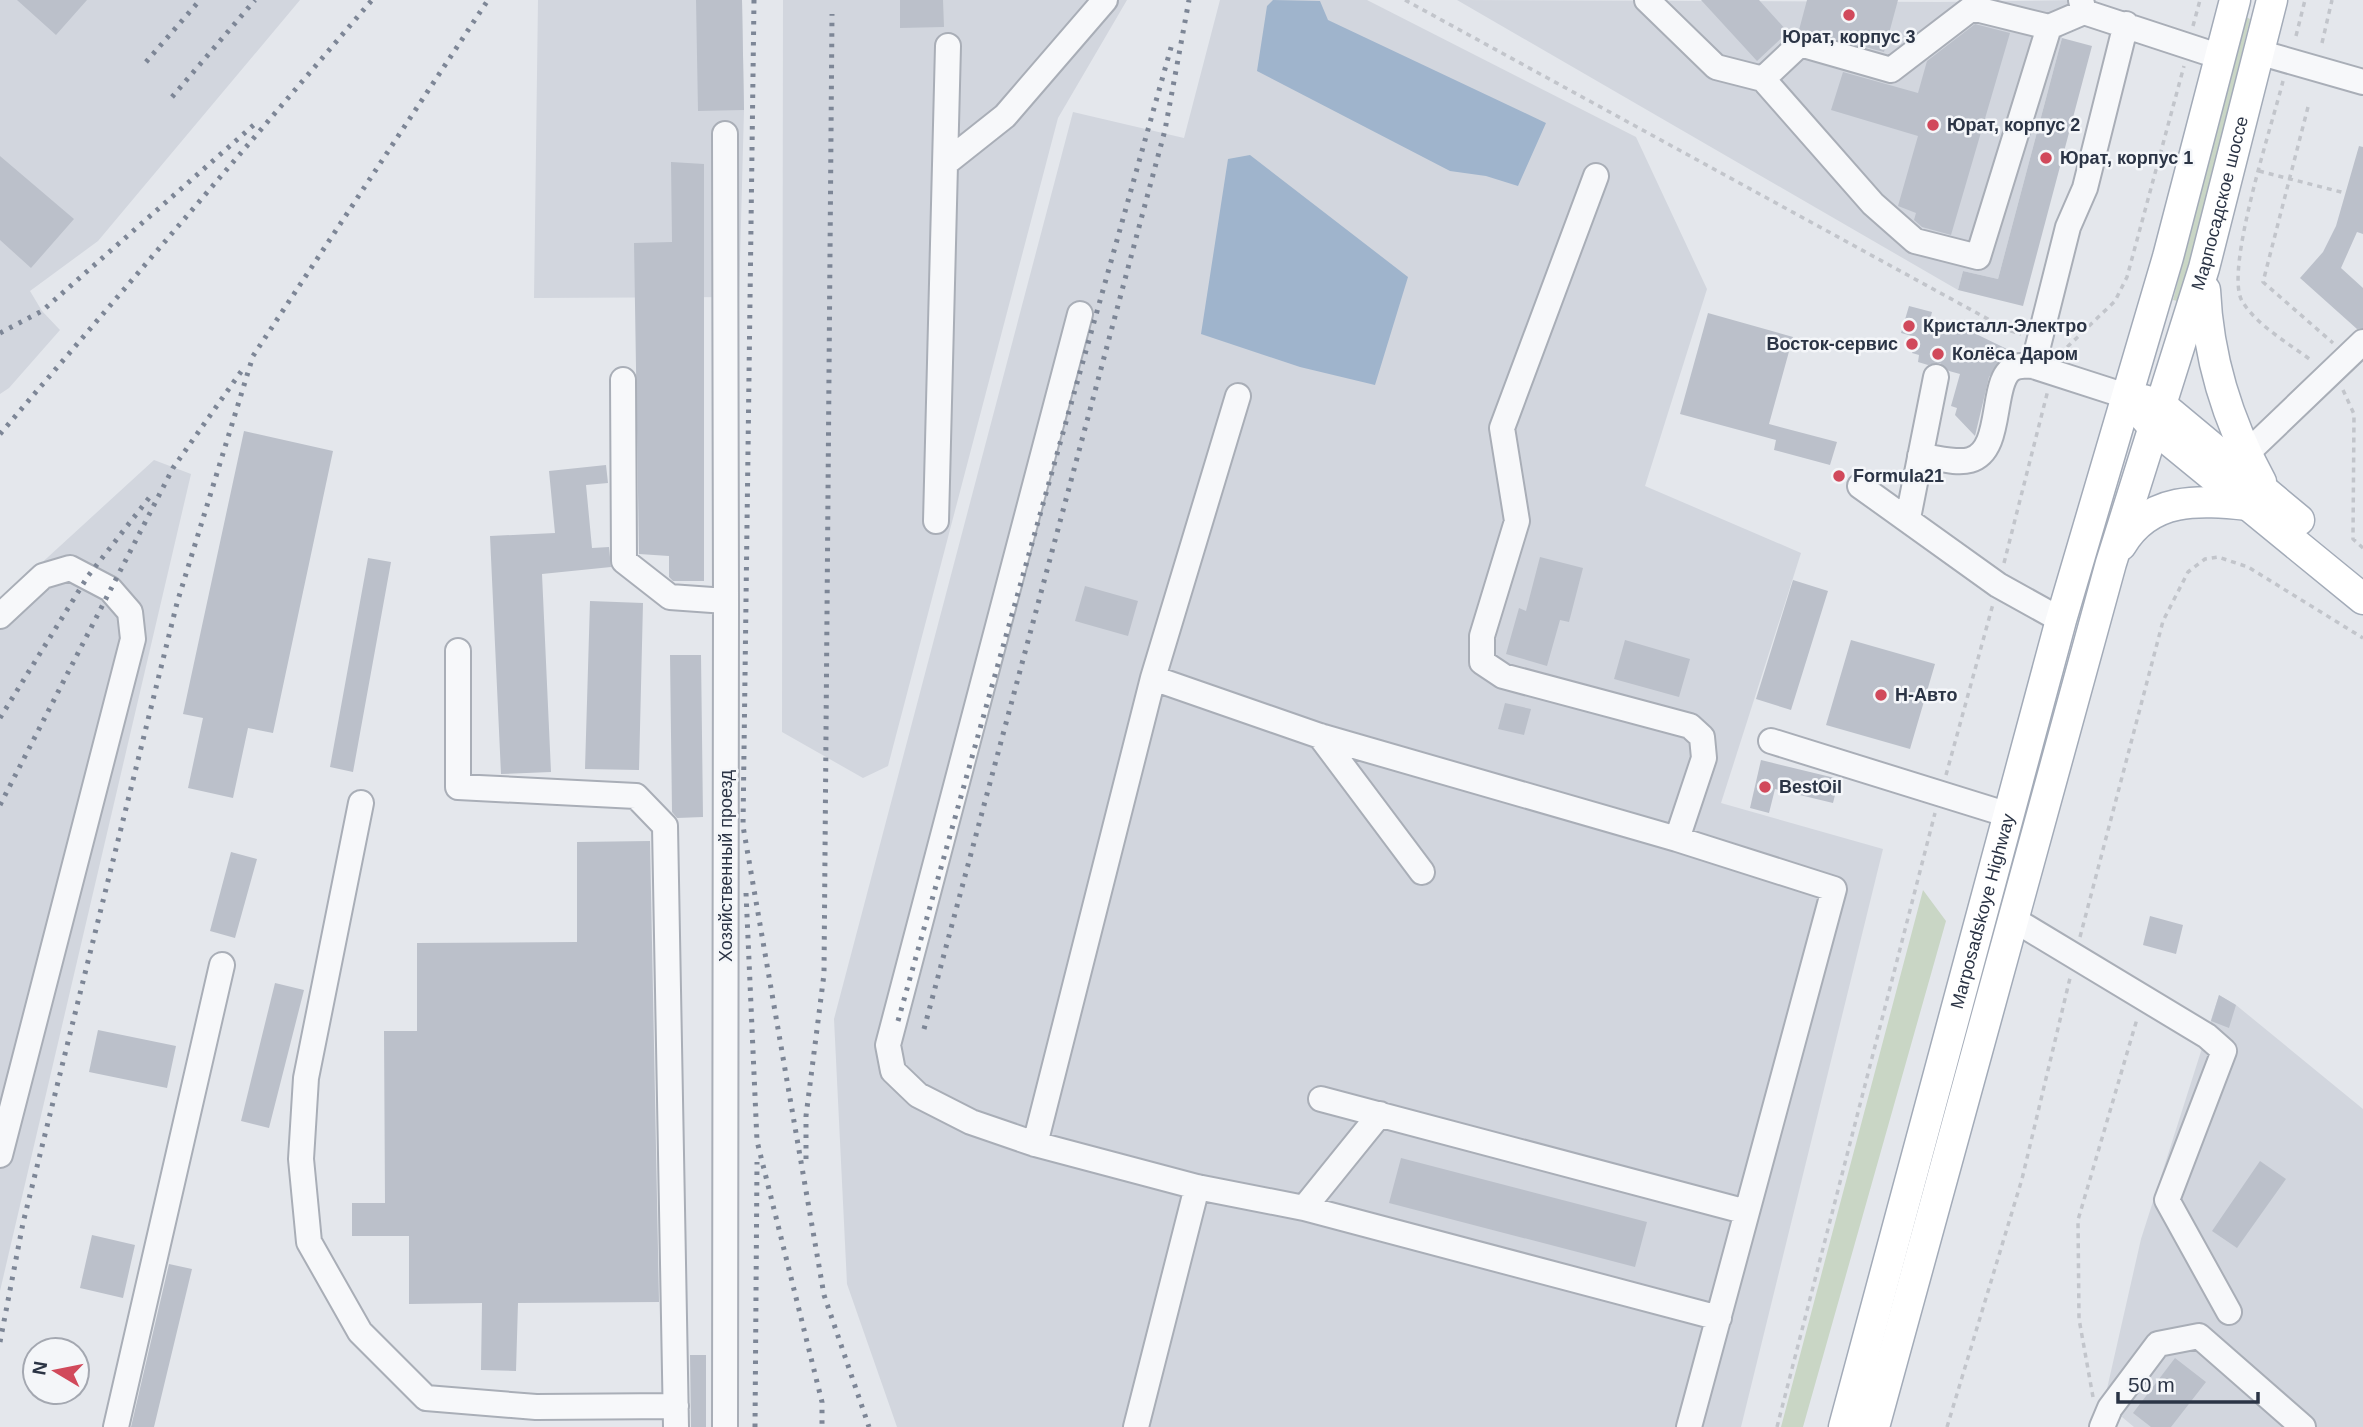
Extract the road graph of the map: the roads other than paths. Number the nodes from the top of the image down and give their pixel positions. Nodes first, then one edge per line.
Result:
1 (1105, 0) edge
2 (1647, 0) edge
3 (2235, 0) edge
4 (2272, 0) edge
5 (2082, 6) edge
6 (2126, 24) junction
7 (2049, 27) junction
8 (948, 46) dead end
9 (2258, 52) junction
10 (2221, 57) junction
11 (1763, 79) junction
12 (2363, 82) edge
13 (725, 134) dead end
14 (947, 163) junction
15 (1596, 176) dead end
16 (2204, 268) junction
17 (1080, 314) dead end
18 (2355, 349) edge
19 (2046, 370) junction
20 (1936, 377) dead end
21 (623, 380) dead end
22 (1238, 396) dead end
23 (2126, 396) junction
24 (2158, 416) junction
25 (2246, 454) junction
26 (1920, 456) junction
27 (1860, 485) dead end
28 (2259, 499) junction
29 (1908, 518) junction
30 (936, 521) dead end
31 (2110, 563) junction
32 (2363, 575) edge
33 (2363, 599) edge
34 (726, 601) junction
35 (0, 616) edge
36 (2061, 620) junction
37 (458, 651) dead end
38 (1153, 678) junction
39 (1320, 736) junction
40 (1771, 741) dead end
41 (361, 803) dead end
42 (2009, 815) junction
43 (1677, 838) junction
44 (1422, 872) dead end
45 (2013, 919) junction
46 (222, 965) dead end
47 (1321, 1099) dead end
48 (1380, 1114) junction
49 (1035, 1144) junction
50 (0, 1155) edge
51 (1197, 1187) junction
52 (1304, 1209) junction
53 (1747, 1212) junction
54 (2229, 1312) dead end
55 (1719, 1318) junction
56 (676, 1417) edge
57 (116, 1427) edge
58 (724, 1427) edge
59 (1136, 1427) edge
60 (1689, 1427) edge
61 (1844, 1427) edge
62 (1874, 1427) edge
63 (2102, 1427) edge
64 (2302, 1427) edge

1 - 14 street
2 - 11 street
3 - 10 main road, Марпосадское шоссе
4 - 9 main road, Марпосадское шоссе
5 - 6 street
5 - 7 street
6 - 10 street
6 - 19 street
7 - 11 street
7 - 11 street
8 - 14 street
9 - 12 street
9 - 16 main road, Марпосадское шоссе
10 - 23 main road, Марпосадское шоссе
13 - 34 street, Хозяйственный проезд
14 - 30 street
15 - 43 street
16 - 24 main road, Марпосадское шоссе
16 - 25 main road
17 - 49 street
18 - 25 street
19 - 23 street
19 - 26 street
20 - 26 street
21 - 34 street
22 - 38 street
23 - 24 main road
23 - 36 main road, Marposadskoye Highway
24 - 28 main road
24 - 31 main road, Marposadskoye Highway
25 - 28 main road
26 - 29 street
27 - 29 street
28 - 31 main road
28 - 32 main road
28 - 33 main road
29 - 36 street
31 - 45 main road, Marposadskoye Highway
34 - 58 street, Хозяйственный проезд
35 - 50 street
36 - 42 main road, Marposadskoye Highway
37 - 56 street
38 - 39 street
38 - 49 street
39 - 43 street
39 - 44 street
40 - 42 street
41 - 56 street
42 - 61 main road, Marposadskoye Highway
43 - 53 street
45 - 54 street
45 - 62 main road, Marposadskoye Highway
46 - 57 street
47 - 48 street
48 - 52 street
48 - 53 street
49 - 51 street
51 - 52 street
51 - 59 street
52 - 55 street
53 - 55 street
55 - 60 street
63 - 64 street

